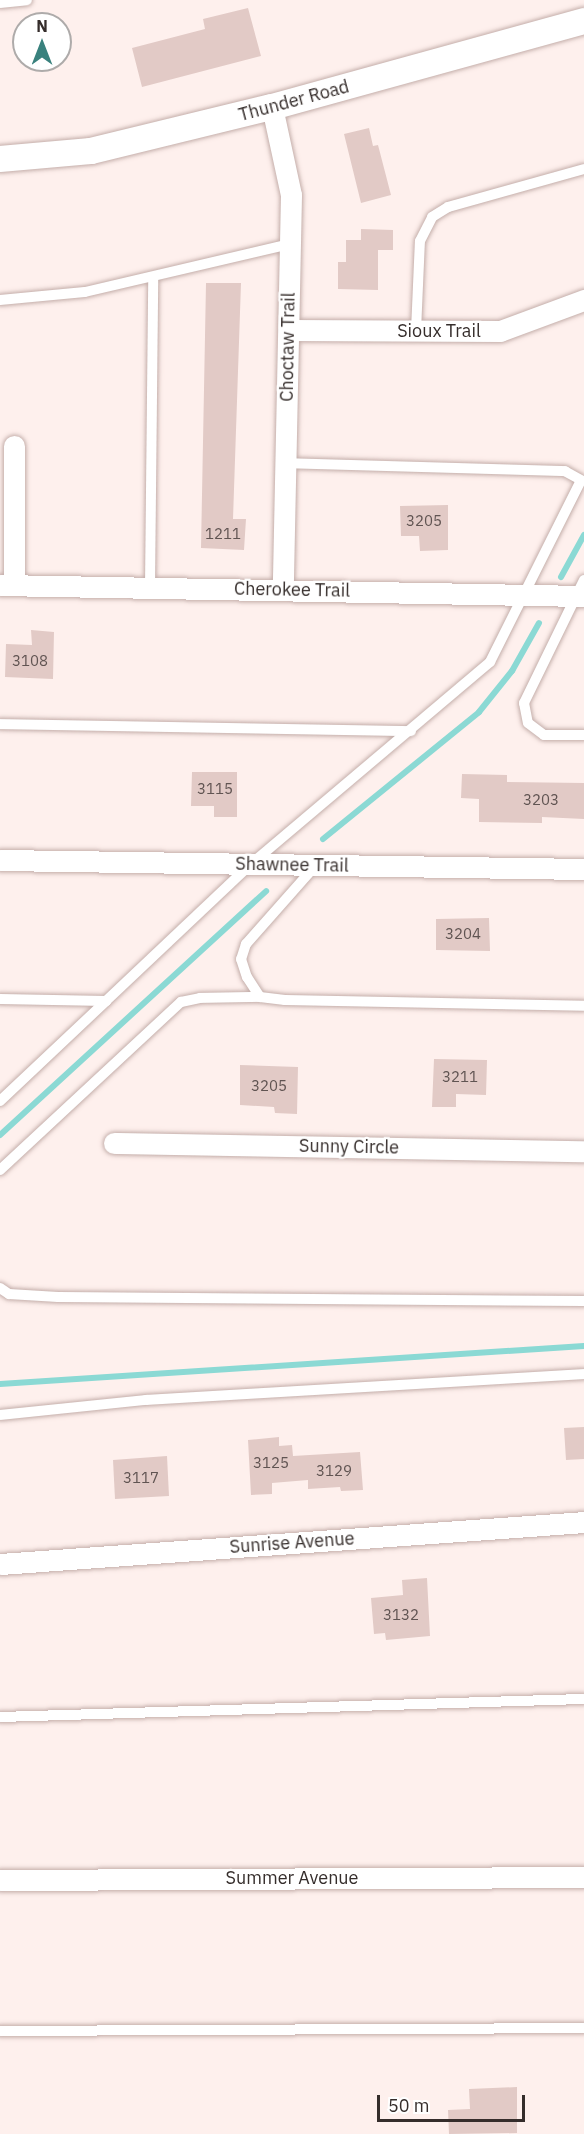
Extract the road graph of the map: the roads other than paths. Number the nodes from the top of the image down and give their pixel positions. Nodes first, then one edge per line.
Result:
1 (27, 0) edge
2 (0, 3) edge
3 (584, 21) edge
4 (272, 107) junction
5 (0, 159) edge
6 (584, 169) edge
7 (290, 243) junction
8 (153, 277) junction
9 (0, 300) edge
10 (584, 300) edge
11 (289, 330) junction
12 (416, 331) junction
13 (14, 446) dead end
14 (286, 463) junction
15 (7, 585) edge
16 (150, 587) junction
17 (283, 589) junction
18 (582, 591) edge
19 (523, 595) junction
20 (0, 724) edge
21 (411, 731) junction
22 (584, 735) edge
23 (0, 860) edge
24 (250, 864) junction
25 (316, 865) junction
26 (584, 869) edge
27 (260, 997) junction
28 (0, 999) edge
29 (106, 1001) junction
30 (584, 1006) edge
31 (0, 1101) edge
32 (114, 1143) dead end
33 (584, 1151) edge
34 (0, 1170) edge
35 (0, 1288) edge
36 (584, 1301) edge
37 (584, 1374) edge
38 (0, 1415) edge
39 (584, 1522) edge
40 (0, 1564) edge
41 (584, 1699) edge
42 (0, 1717) edge
43 (584, 1877) edge
44 (0, 1880) edge
45 (584, 2028) edge
46 (0, 2031) edge

1 - 2 lane
3 - 4 street, Thunder Road
4 - 5 street, Thunder Road
4 - 7 street, Choctaw Trail
6 - 12 lane
7 - 8 lane
7 - 11 street, Choctaw Trail
8 - 9 lane
8 - 16 lane
10 - 12 street, Sioux Trail
11 - 12 street, Sioux Trail
11 - 14 street, Choctaw Trail
13 - 15 street
14 - 17 street, Choctaw Trail
14 - 19 lane
15 - 16 street, Cherokee Trail
16 - 17 street, Cherokee Trail
17 - 19 street, Cherokee Trail
18 - 19 street, Cherokee Trail
18 - 22 lane
19 - 21 lane
20 - 21 lane
21 - 24 lane
23 - 24 street, Shawnee Trail
24 - 25 street, Shawnee Trail
24 - 29 lane
25 - 26 street, Shawnee Trail
25 - 27 lane
27 - 30 lane
27 - 34 lane
28 - 29 lane
29 - 31 lane
32 - 33 street, Sunny Circle
35 - 36 lane
37 - 38 lane
39 - 40 street, Sunrise Avenue
41 - 42 lane
43 - 44 street, Summer Avenue
45 - 46 lane

